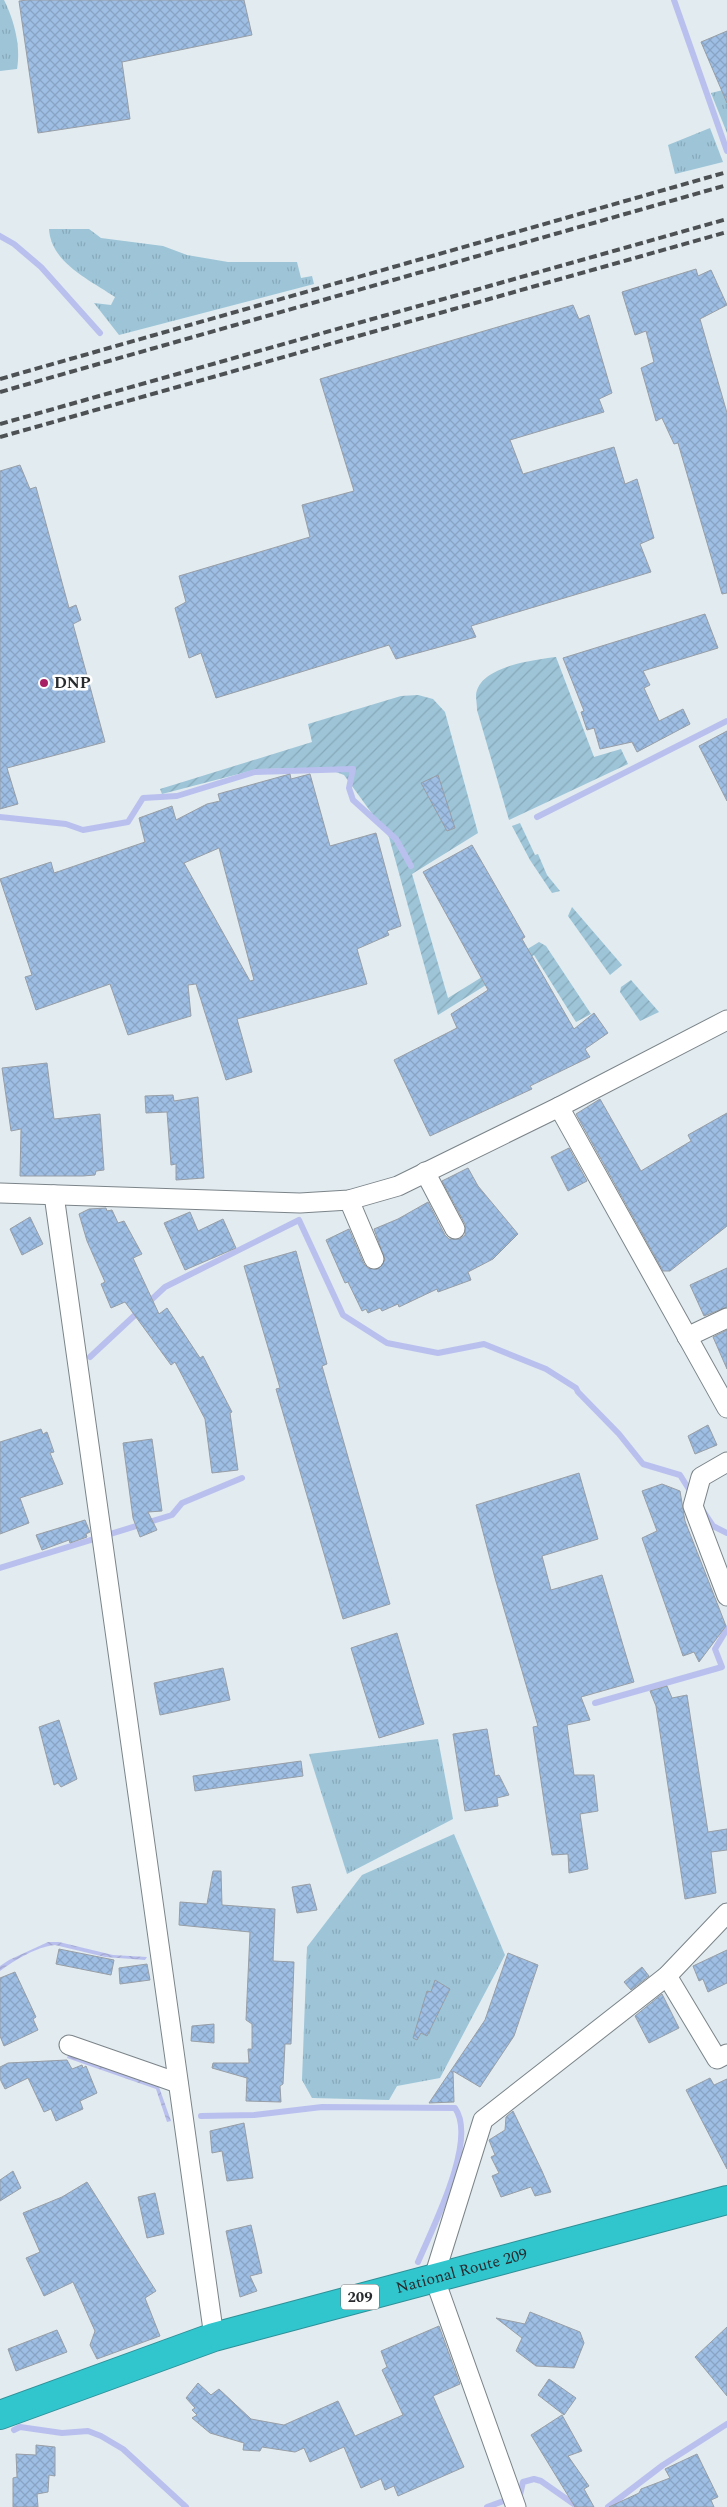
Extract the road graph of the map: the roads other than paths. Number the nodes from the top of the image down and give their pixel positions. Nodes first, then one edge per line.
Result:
1 (727, 1020) edge
2 (559, 1107) junction
3 (425, 1172) junction
4 (0, 1193) edge
5 (54, 1195) junction
6 (349, 1200) junction
7 (455, 1229) dead end
8 (374, 1260) dead end
9 (727, 1318) edge
10 (687, 1337) junction
11 (727, 1408) edge
12 (727, 1462) edge
13 (727, 1596) edge
14 (727, 1913) edge
15 (667, 1976) junction
16 (69, 2045) dead end
17 (727, 2054) edge
18 (178, 2083) junction
19 (727, 2200) edge
20 (434, 2277) junction
21 (214, 2337) junction
22 (0, 2415) edge
23 (516, 2507) edge

1 - 2 street
2 - 3 street
2 - 10 street
3 - 6 street
3 - 7 street
4 - 5 street
5 - 6 street
5 - 18 street
6 - 8 street
9 - 10 street
10 - 11 street
12 - 13 street
14 - 15 street
15 - 17 street
15 - 20 street
16 - 18 street
18 - 21 street
19 - 20 highway, National Route 209 / 209
20 - 21 highway, National Route 209 / 209
20 - 23 street
21 - 22 highway, National Route 209 / 209

